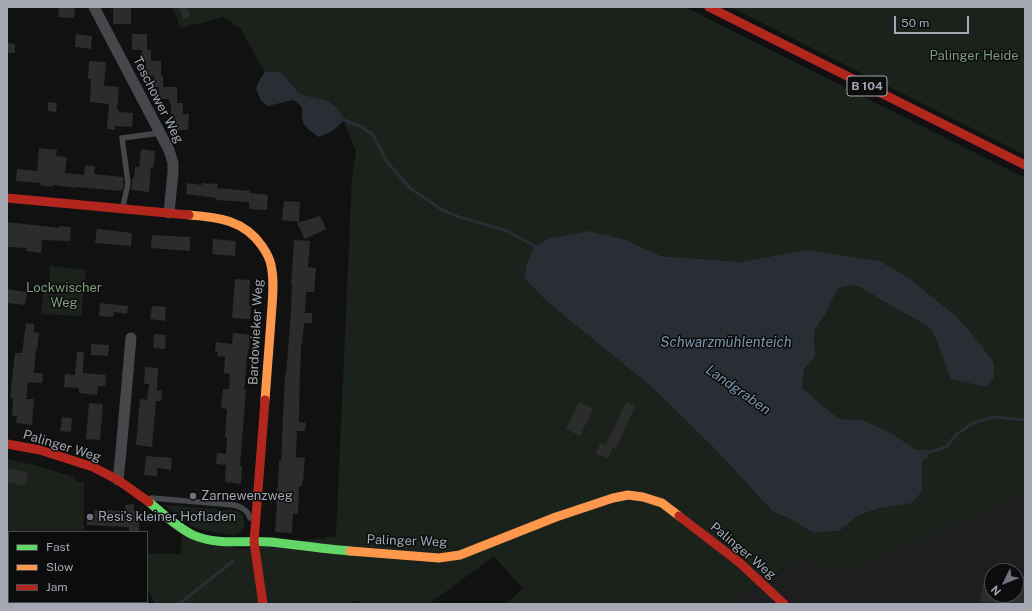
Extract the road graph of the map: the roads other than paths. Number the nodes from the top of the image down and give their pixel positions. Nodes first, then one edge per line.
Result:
1 (94, 7) edge
2 (709, 7) edge
3 (160, 133) junction
4 (1025, 165) edge
5 (7, 198) edge
6 (122, 208) junction
7 (168, 213) junction
8 (131, 338) dead end
9 (7, 444) edge
10 (118, 480) junction
11 (144, 498) junction
12 (232, 542) junction
13 (254, 542) junction
14 (263, 604) edge
15 (784, 604) edge

1 - 3 street, Teschower Weg
2 - 4 street, B 104
3 - 6 lane
3 - 7 street, Teschower Weg
5 - 6 street, Bardowieker Weg
6 - 7 street, Bardowieker Weg
7 - 13 street, Bardowieker Weg
8 - 10 street
9 - 10 street, Palinger Weg
10 - 11 street, Palinger Weg
11 - 12 street, Palinger Weg
11 - 12 lane
12 - 13 street, Palinger Weg
13 - 14 street, Bardowieker Weg
13 - 15 street, Palinger Weg

